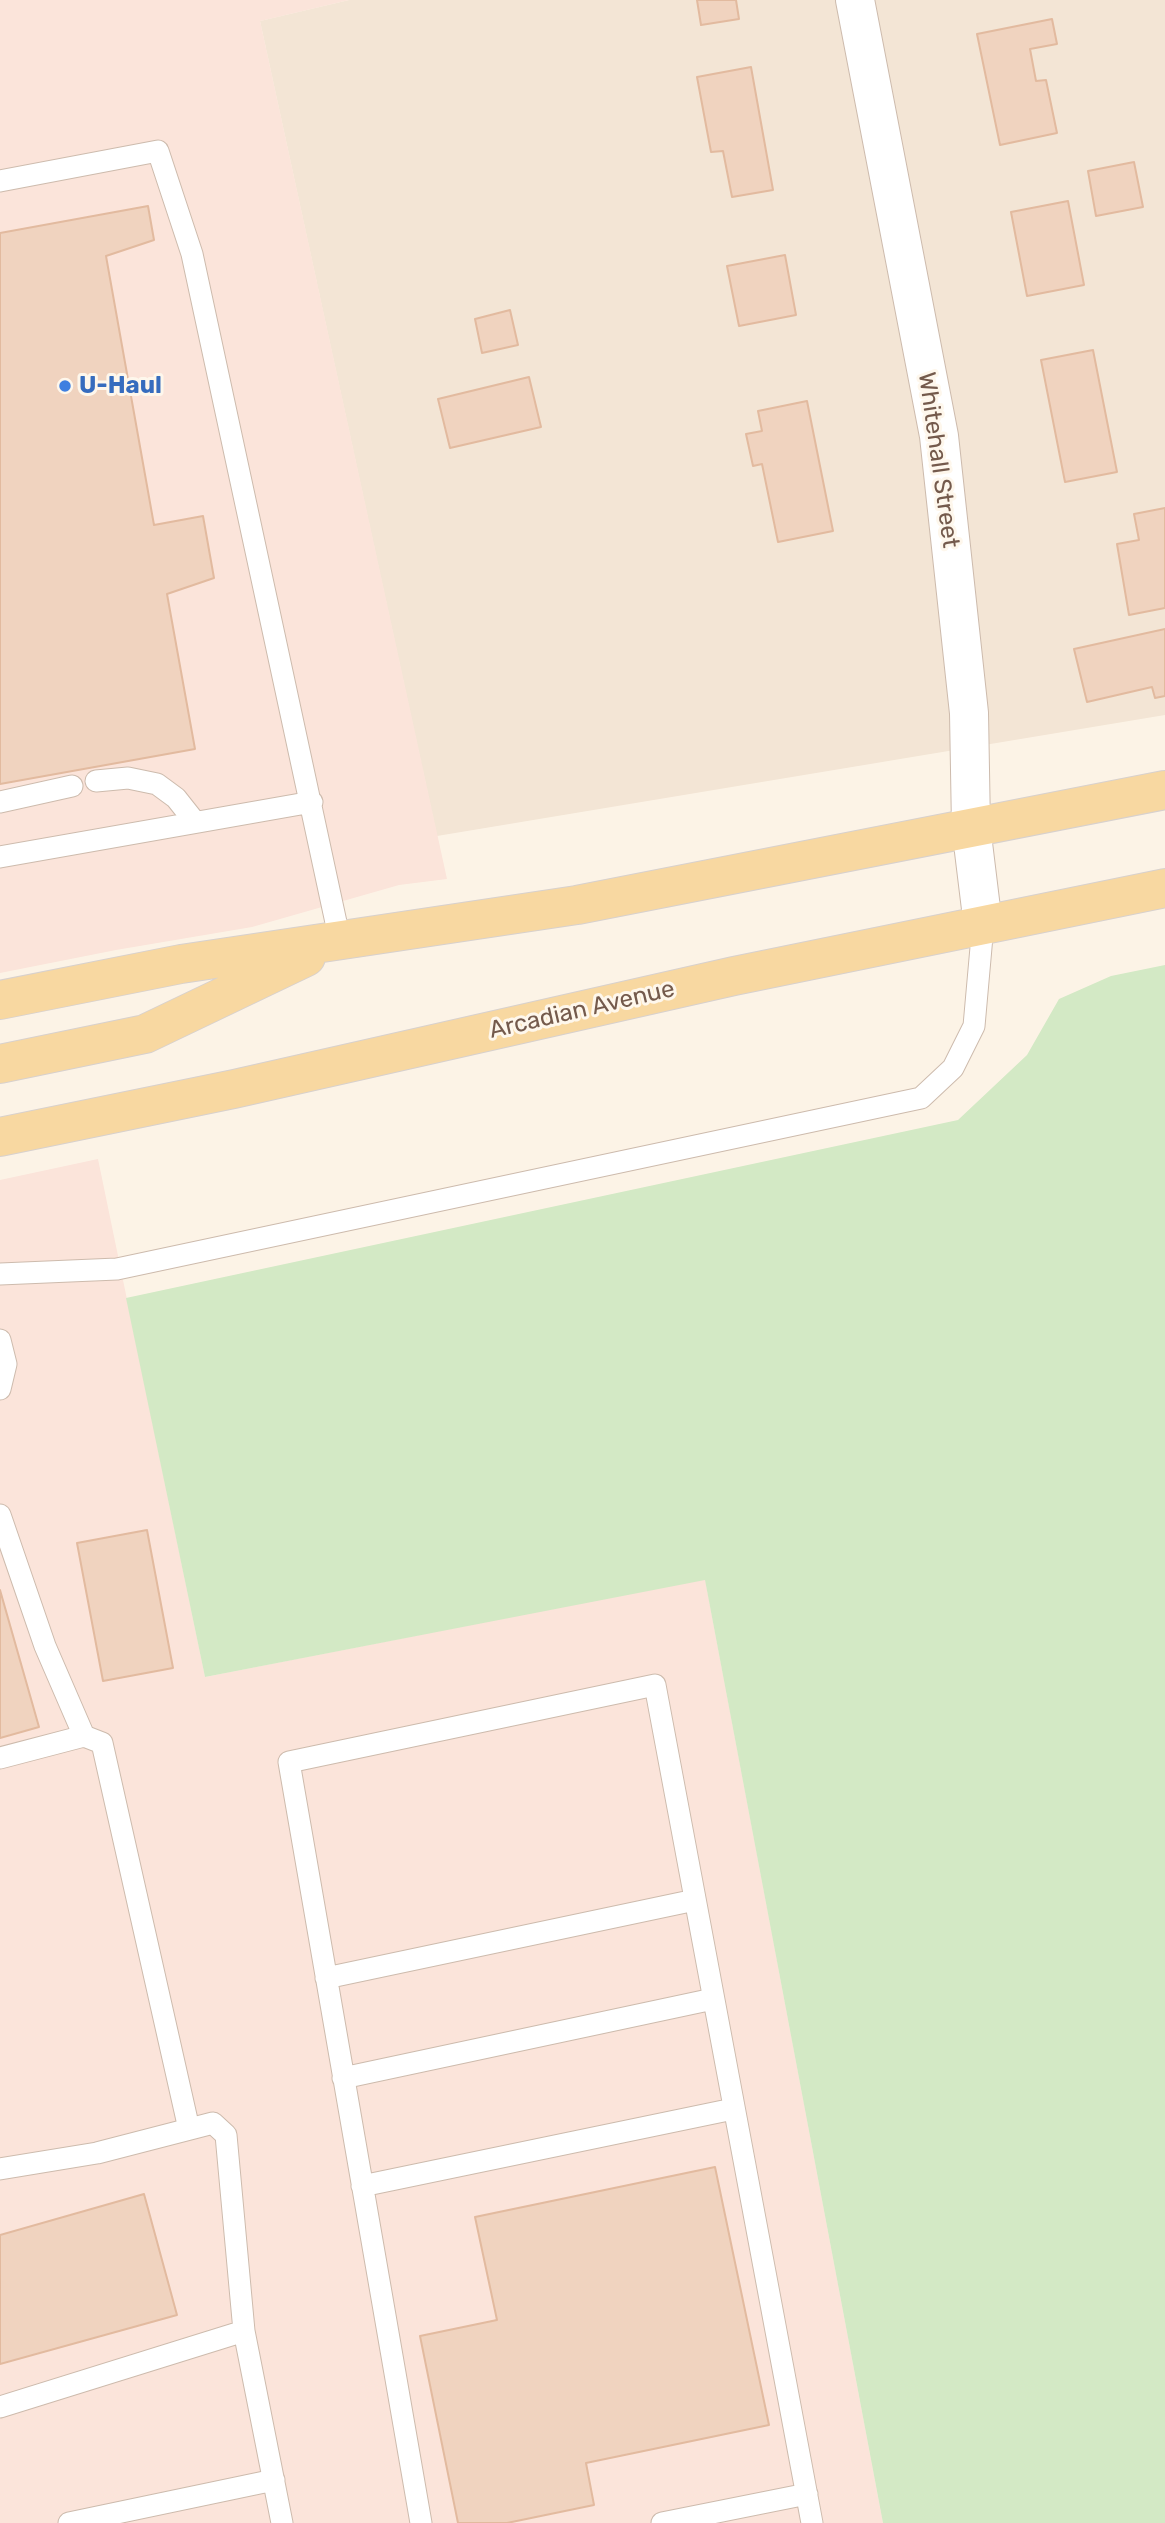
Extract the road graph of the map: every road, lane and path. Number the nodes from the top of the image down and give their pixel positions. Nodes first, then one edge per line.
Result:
1 (855, 0) edge
2 (0, 181) edge
3 (96, 781) dead end
4 (72, 786) dead end
5 (1165, 790) edge
6 (0, 802) edge
7 (312, 802) junction
8 (195, 822) junction
9 (971, 827) junction
10 (0, 857) edge
11 (1165, 888) edge
12 (983, 925) junction
13 (340, 941) junction
14 (0, 1000) edge
15 (0, 1064) edge
16 (0, 1137) edge
17 (0, 1274) edge
18 (0, 1340) edge
19 (0, 1389) edge
20 (0, 1515) edge
21 (84, 1736) junction
22 (0, 1758) edge
23 (695, 1900) junction
24 (326, 1979) junction
25 (713, 1999) junction
26 (343, 2078) junction
27 (733, 2109) junction
28 (189, 2129) junction
29 (0, 2169) edge
30 (362, 2186) junction
31 (244, 2331) junction
32 (0, 2407) edge
33 (274, 2480) junction
34 (807, 2494) junction
35 (69, 2523) edge
36 (282, 2523) edge
37 (421, 2523) edge
38 (662, 2523) edge
39 (812, 2523) edge

1 - 9 street, Whitehall Street
2 - 7 lane
3 - 8 lane
4 - 6 lane
5 - 9 main road
7 - 8 lane
7 - 13 lane
8 - 10 lane
9 - 12 street, Whitehall Street
9 - 13 main road
11 - 12 main road, Arcadian Avenue
12 - 16 main road, Arcadian Avenue
12 - 17 lane
13 - 14 main road
13 - 15 main road
18 - 19 lane
20 - 21 lane
21 - 22 lane
21 - 28 lane
23 - 24 lane
23 - 24 lane
23 - 25 lane
24 - 26 lane
25 - 26 lane
25 - 27 lane
26 - 30 lane
27 - 30 lane
27 - 34 lane
28 - 29 lane
28 - 31 lane
30 - 37 lane
31 - 32 lane
31 - 33 lane
33 - 35 lane
33 - 36 lane
34 - 38 lane
34 - 39 lane

